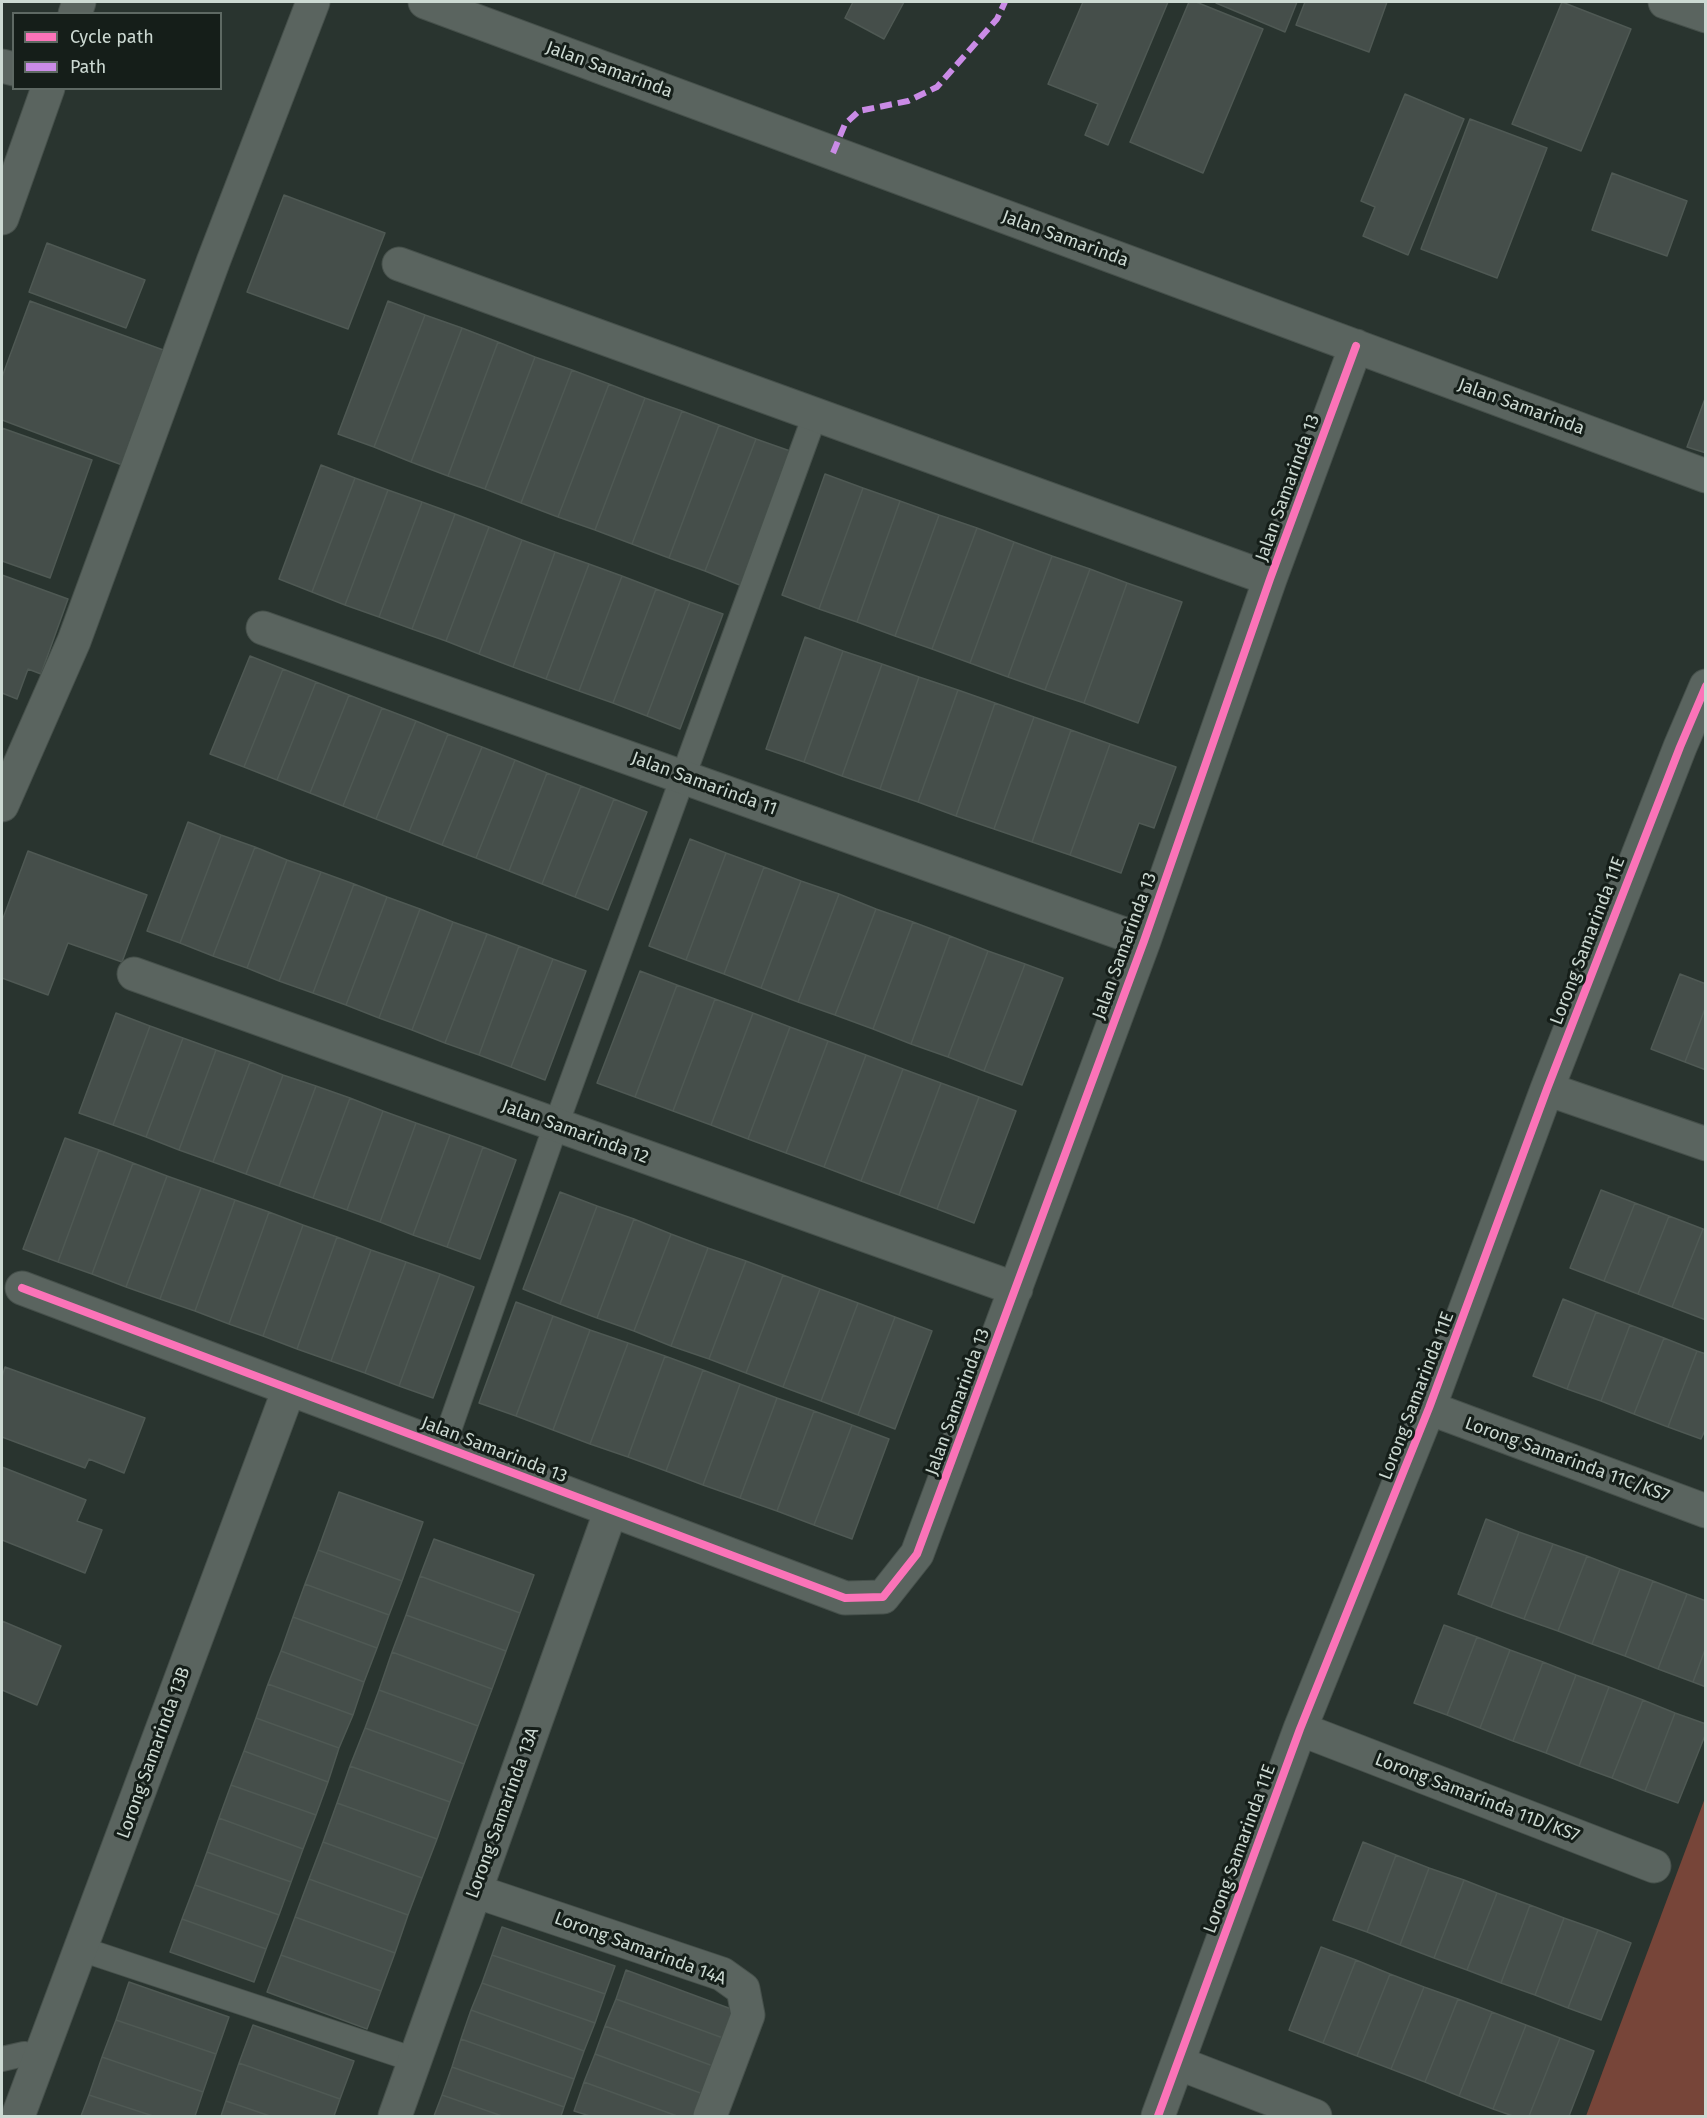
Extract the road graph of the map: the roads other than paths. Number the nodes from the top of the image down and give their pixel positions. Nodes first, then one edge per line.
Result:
1 (425, 2) edge
2 (1665, 2) edge
3 (310, 10) edge
4 (1706, 16) edge
5 (47, 90) edge
6 (2, 218) edge
7 (399, 264) dead end
8 (1356, 346) junction
9 (815, 415) junction
10 (1706, 476) edge
11 (1270, 579) junction
12 (263, 628) dead end
13 (1706, 686) edge
14 (1693, 752) edge
15 (683, 776) junction
16 (2, 806) edge
17 (1144, 941) junction
18 (134, 974) dead end
19 (1547, 1089) junction
20 (556, 1125) junction
21 (1706, 1144) edge
22 (22, 1288) dead end
23 (1016, 1289) junction
24 (289, 1389) junction
25 (1430, 1408) junction
26 (443, 1447) junction
27 (611, 1510) junction
28 (1706, 1511) edge
29 (1300, 1729) junction
30 (1654, 1866) dead end
31 (475, 1891) junction
32 (81, 1949) junction
33 (41, 2056) junction
34 (2, 2059) edge
35 (415, 2060) junction
36 (1178, 2063) junction
37 (18, 2116) edge
38 (395, 2116) edge
39 (710, 2116) edge
40 (1158, 2116) edge
41 (1315, 2116) edge

1 - 8 street, Jalan Samarinda
2 - 4 street
3 - 16 street
5 - 6 street
7 - 9 street
8 - 10 street, Jalan Samarinda
8 - 11 street, Jalan Samarinda 13
9 - 11 street
9 - 15 lane
11 - 17 street, Jalan Samarinda 13
12 - 15 street, Jalan Samarinda 11
13 - 14 street, Lorong Samarinda 11E
14 - 19 street, Lorong Samarinda 11E
15 - 17 street, Jalan Samarinda 11
15 - 20 lane
17 - 23 street, Jalan Samarinda 13
18 - 20 street, Jalan Samarinda 12
19 - 21 street
19 - 25 street, Lorong Samarinda 11E
20 - 23 street, Jalan Samarinda 12
20 - 26 lane
22 - 24 street, Jalan Samarinda 13
23 - 27 street, Jalan Samarinda 13
24 - 26 street, Jalan Samarinda 13
24 - 32 street, Lorong Samarinda 13B
25 - 28 street, Lorong Samarinda 11C/KS7
25 - 29 street, Lorong Samarinda 11E
26 - 27 street, Jalan Samarinda 13
27 - 31 street, Lorong Samarinda 13A
29 - 30 street, Lorong Samarinda 11D/KS7
29 - 36 street, Lorong Samarinda 11E
31 - 35 street, Lorong Samarinda 13A
31 - 39 street, Lorong Samarinda 14A
32 - 33 street, Lorong Samarinda 13B
32 - 35 lane
33 - 34 lane
33 - 37 street, Lorong Samarinda 13B
35 - 38 street, Lorong Samarinda 13A
36 - 40 street, Lorong Samarinda 11E
36 - 41 street

